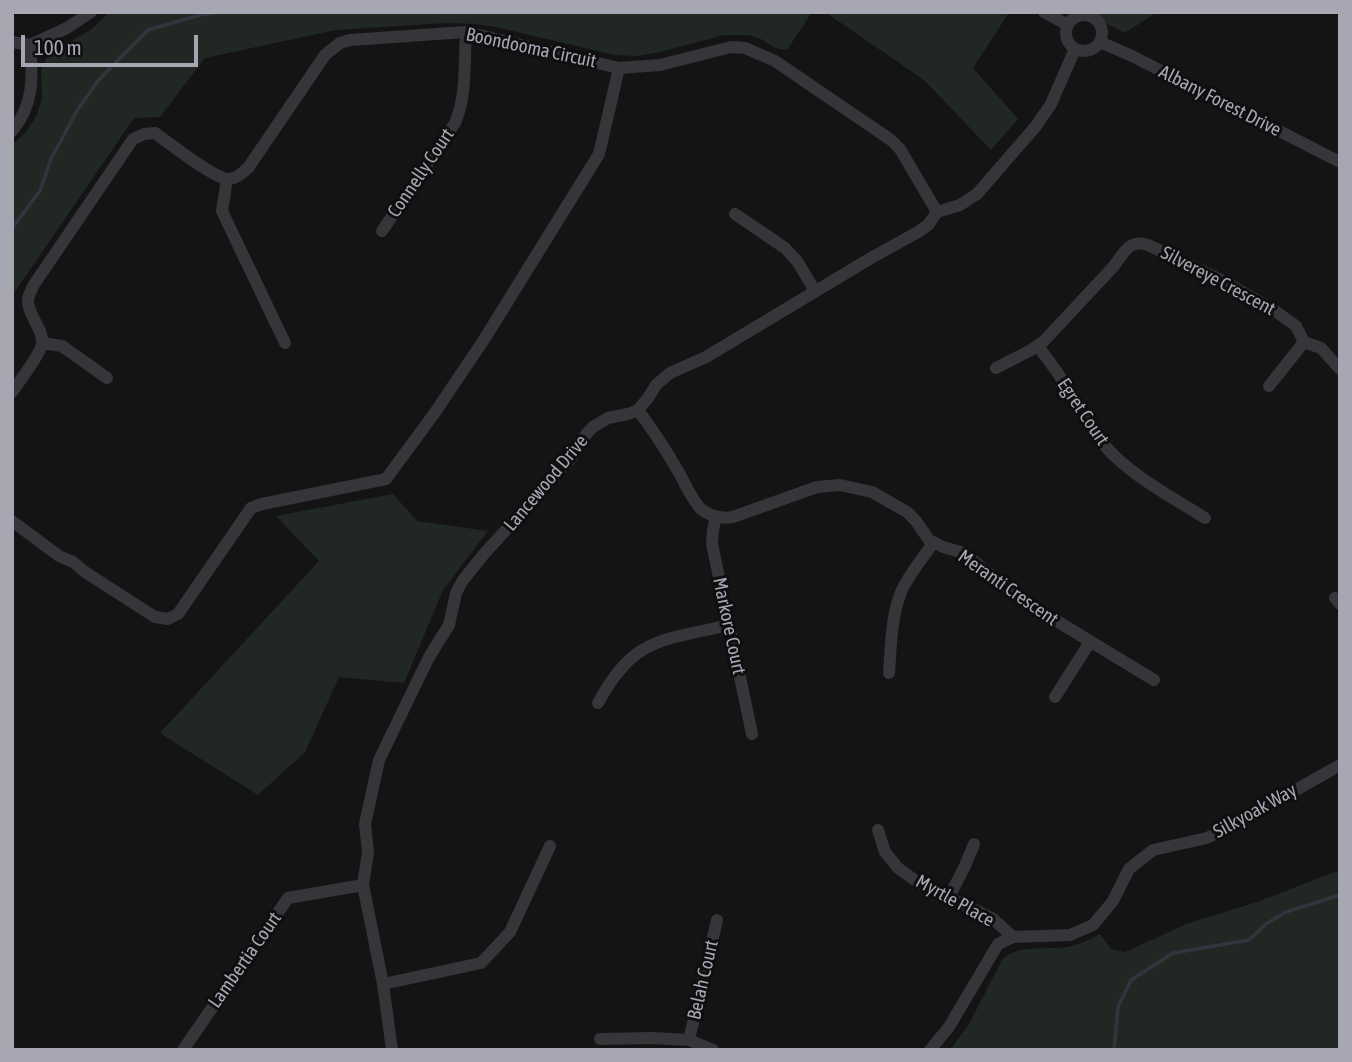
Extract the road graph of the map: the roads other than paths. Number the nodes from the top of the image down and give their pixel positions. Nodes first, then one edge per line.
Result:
1 (91, 12) edge
2 (1044, 12) edge
3 (1068, 25) junction
4 (466, 32) junction
5 (12, 42) edge
6 (1100, 42) junction
7 (30, 44) junction
8 (1075, 49) junction
9 (619, 68) junction
10 (12, 131) edge
11 (1340, 162) edge
12 (227, 179) junction
13 (937, 212) junction
14 (735, 214) dead end
15 (382, 231) dead end
16 (815, 291) junction
17 (1304, 342) junction
18 (42, 343) junction
19 (285, 343) dead end
20 (1038, 346) junction
21 (996, 368) dead end
22 (1340, 369) edge
23 (107, 379) dead end
24 (1269, 386) dead end
25 (12, 393) edge
26 (638, 410) junction
27 (716, 517) junction
28 (1205, 518) dead end
29 (12, 521) edge
30 (933, 543) junction
31 (729, 625) junction
32 (1090, 642) junction
33 (889, 673) dead end
34 (1154, 680) dead end
35 (1055, 697) dead end
36 (598, 703) dead end
37 (752, 734) dead end
38 (1340, 765) edge
39 (878, 830) dead end
40 (974, 844) dead end
41 (550, 846) dead end
42 (363, 885) junction
43 (948, 897) junction
44 (717, 920) dead end
45 (1013, 937) junction
46 (383, 984) junction
47 (600, 1039) dead end
48 (689, 1040) junction
49 (183, 1050) edge
50 (392, 1050) edge
51 (713, 1050) edge
52 (930, 1050) edge

1 - 7 street
2 - 3 street
3 - 6 street
3 - 8 street
4 - 9 street, Boondooma Circuit
4 - 12 street, Boondooma Circuit
4 - 15 street, Connelly Court
5 - 7 street
6 - 8 street
6 - 11 street, Albany Forest Drive
7 - 10 street
8 - 13 street
9 - 13 street
9 - 29 street, Boondooma Circuit
12 - 18 street
12 - 19 street
13 - 16 street
14 - 16 street
16 - 26 street
17 - 20 street, Silvereye Crescent
17 - 22 street, Silvereye Crescent
17 - 24 street
18 - 23 street
18 - 25 street
20 - 21 street, Silvereye Crescent
20 - 28 street, Egret Court
26 - 27 street
26 - 42 street, Lancewood Drive
27 - 30 street, Meranti Crescent
27 - 31 street, Markore Court
30 - 32 street, Meranti Crescent
30 - 33 street
31 - 36 street
31 - 37 street, Markore Court
32 - 34 street, Meranti Crescent
32 - 35 street
38 - 45 street, Silkyoak Way
39 - 43 street, Myrtle Place
40 - 43 street
41 - 46 street
42 - 46 street, Lancewood Drive
42 - 49 street, Lambertia Court
43 - 45 street, Myrtle Place
44 - 48 street, Belah Court
45 - 52 street
46 - 50 street, Lancewood Drive
47 - 48 street
48 - 51 street

